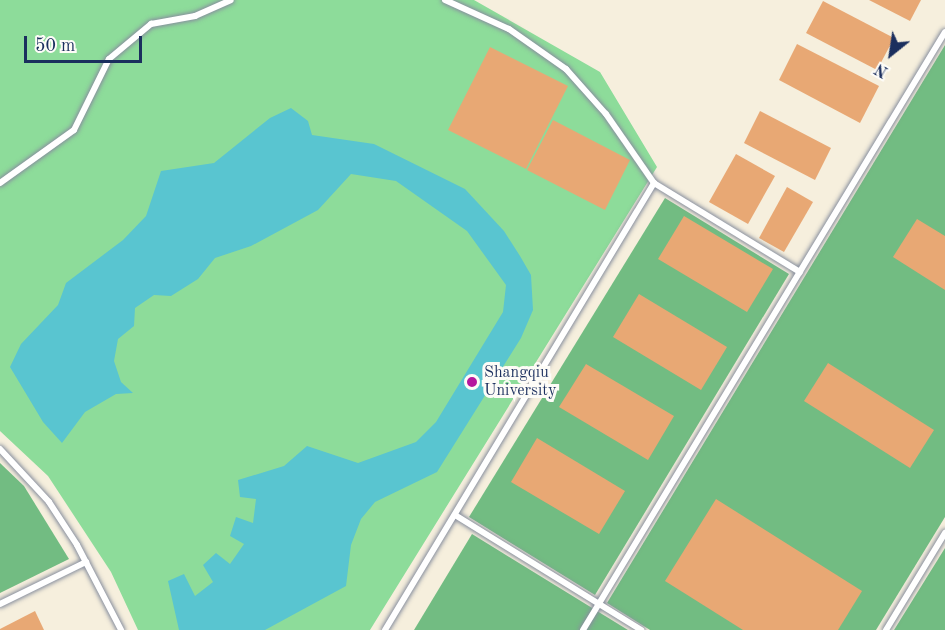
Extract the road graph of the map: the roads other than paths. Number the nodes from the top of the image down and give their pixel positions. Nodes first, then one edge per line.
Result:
1 (231, 0) edge
2 (445, 0) edge
3 (945, 33) edge
4 (0, 183) edge
5 (654, 183) junction
6 (800, 273) junction
7 (0, 449) edge
8 (455, 515) junction
9 (945, 532) edge
10 (86, 562) junction
11 (0, 603) edge
12 (599, 604) junction
13 (121, 630) edge
14 (385, 630) edge
15 (583, 630) edge
16 (641, 630) edge
17 (886, 630) edge

1 - 4 lane
2 - 5 lane
3 - 6 lane
5 - 6 lane
5 - 8 lane
6 - 12 lane
7 - 10 lane
8 - 12 lane
8 - 14 lane
9 - 17 lane
10 - 11 lane
10 - 13 lane
12 - 15 lane
12 - 16 lane

